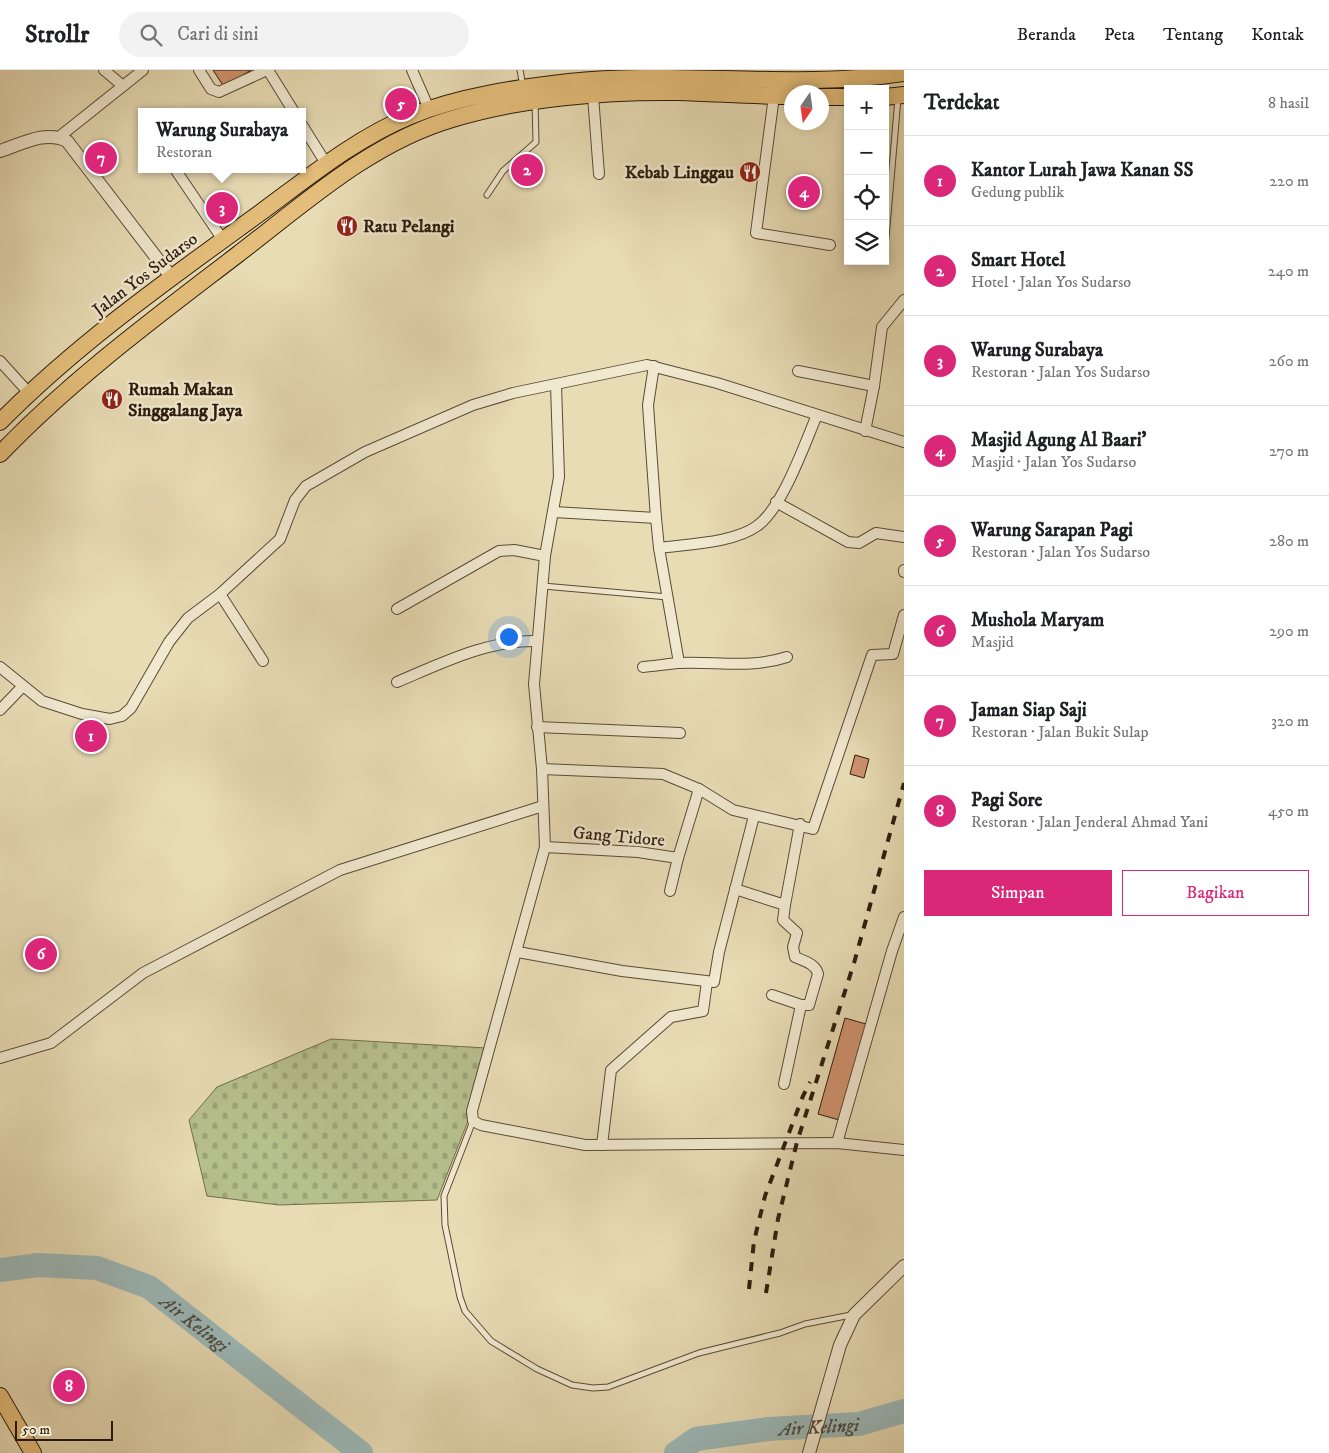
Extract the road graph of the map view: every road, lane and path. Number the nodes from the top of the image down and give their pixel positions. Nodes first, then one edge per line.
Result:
1 (104, 70) edge
2 (143, 70) edge
3 (199, 70) edge
4 (268, 70) edge
5 (412, 70) edge
6 (520, 70) edge
7 (904, 73) edge
8 (740, 74) edge
9 (771, 75) edge
10 (570, 76) edge
11 (882, 78) edge
12 (123, 86) junction
13 (524, 89) junction
14 (593, 96) junction
15 (771, 96) junction
16 (784, 96) edge
17 (896, 96) edge
18 (829, 97) edge
19 (844, 97) edge
20 (535, 102) junction
21 (486, 103) junction
22 (292, 108) edge
23 (429, 109) junction
24 (306, 131) edge
25 (59, 137) junction
26 (0, 152) edge
27 (327, 165) junction
28 (179, 173) edge
29 (599, 174) dead end
30 (487, 195) dead end
31 (887, 220) edge
32 (223, 240) junction
33 (830, 245) dead end
34 (172, 278) junction
35 (184, 296) junction
36 (904, 300) edge
37 (0, 361) edge
38 (654, 366) junction
39 (798, 371) dead end
40 (556, 385) junction
41 (874, 386) junction
42 (29, 393) junction
43 (817, 414) junction
44 (0, 422) edge
45 (865, 431) junction
46 (904, 442) edge
47 (0, 454) edge
48 (776, 502) junction
49 (554, 512) junction
50 (656, 518) junction
51 (904, 537) edge
52 (659, 548) junction
53 (545, 556) junction
54 (542, 586) junction
55 (220, 594) junction
56 (668, 597) junction
57 (398, 609) dead end
58 (904, 615) edge
59 (537, 642) junction
60 (787, 657) dead end
61 (263, 661) dead end
62 (679, 663) junction
63 (0, 667) edge
64 (643, 667) dead end
65 (397, 682) dead end
66 (23, 686) junction
67 (0, 710) edge
68 (537, 727) junction
69 (680, 733) dead end
70 (542, 769) junction
71 (699, 789) junction
72 (543, 806) junction
73 (754, 816) junction
74 (800, 824) junction
75 (546, 847) junction
76 (678, 858) junction
77 (735, 889) junction
78 (670, 891) dead end
79 (785, 905) junction
80 (904, 917) edge
81 (518, 952) junction
82 (707, 982) junction
83 (772, 995) dead end
84 (801, 1005) junction
85 (0, 1058) edge
86 (784, 1084) dead end
87 (473, 1121) junction
88 (837, 1143) junction
89 (602, 1145) junction
90 (904, 1150) edge
91 (904, 1266) edge
92 (854, 1315) junction
93 (0, 1396) edge
94 (33, 1453) edge
95 (809, 1453) edge

1 - 12 street
2 - 12 street
3 - 4 street
4 - 22 street
5 - 23 street
6 - 13 lane
7 - 11 highway, Jalan Yos Sudarso
8 - 9 highway, Jalan Yos Sudarso
8 - 10 highway, Jalan Yos Sudarso
9 - 11 highway, Jalan Yos Sudarso
9 - 15 lane
10 - 13 highway, Jalan Yos Sudarso
12 - 25 street
13 - 21 highway, Jalan Yos Sudarso
14 - 15 highway, Jalan Yos Sudarso
14 - 20 highway, Jalan Yos Sudarso
14 - 29 street
15 - 16 highway, Jalan Yos Sudarso
15 - 33 street
17 - 31 lane
18 - 19 highway
20 - 21 highway, Jalan Yos Sudarso
20 - 30 lane
21 - 23 highway, Jalan Yos Sudarso
21 - 35 highway, Jalan Yos Sudarso
23 - 27 highway, Jalan Yos Sudarso
24 - 27 street
25 - 26 street
25 - 34 street
27 - 32 highway, Jalan Yos Sudarso
28 - 32 street
32 - 34 highway, Jalan Yos Sudarso
34 - 35 highway
34 - 42 highway, Jalan Yos Sudarso
35 - 47 highway, Jalan Yos Sudarso
36 - 41 street
37 - 42 street
38 - 40 street
38 - 43 street
38 - 50 street
39 - 41 street
40 - 49 street
40 - 55 street
41 - 45 street
42 - 44 highway, Jalan Yos Sudarso
43 - 45 street
43 - 48 street
45 - 46 street
48 - 51 street
48 - 52 street
49 - 50 street
49 - 53 street
50 - 52 street
52 - 56 street
53 - 54 street
53 - 57 street
54 - 56 lane
54 - 59 street
55 - 61 street
55 - 66 street
56 - 62 street
58 - 74 street
59 - 65 street
59 - 68 street
60 - 62 street
62 - 64 street
63 - 66 street
66 - 67 street
68 - 69 street
68 - 70 street
70 - 71 street
70 - 72 street
71 - 73 street
71 - 76 street, Gang Tidore
72 - 75 street
72 - 85 street
73 - 74 street
73 - 77 street
74 - 79 street
75 - 76 street, Gang Tidore
75 - 81 street
76 - 78 street
77 - 79 street
77 - 82 street
79 - 84 street
80 - 88 street
81 - 82 street
81 - 87 street
82 - 89 street
83 - 84 street
84 - 86 street
87 - 89 street
87 - 92 lane
88 - 89 street
88 - 90 street
91 - 92 street
92 - 95 street
93 - 94 highway

